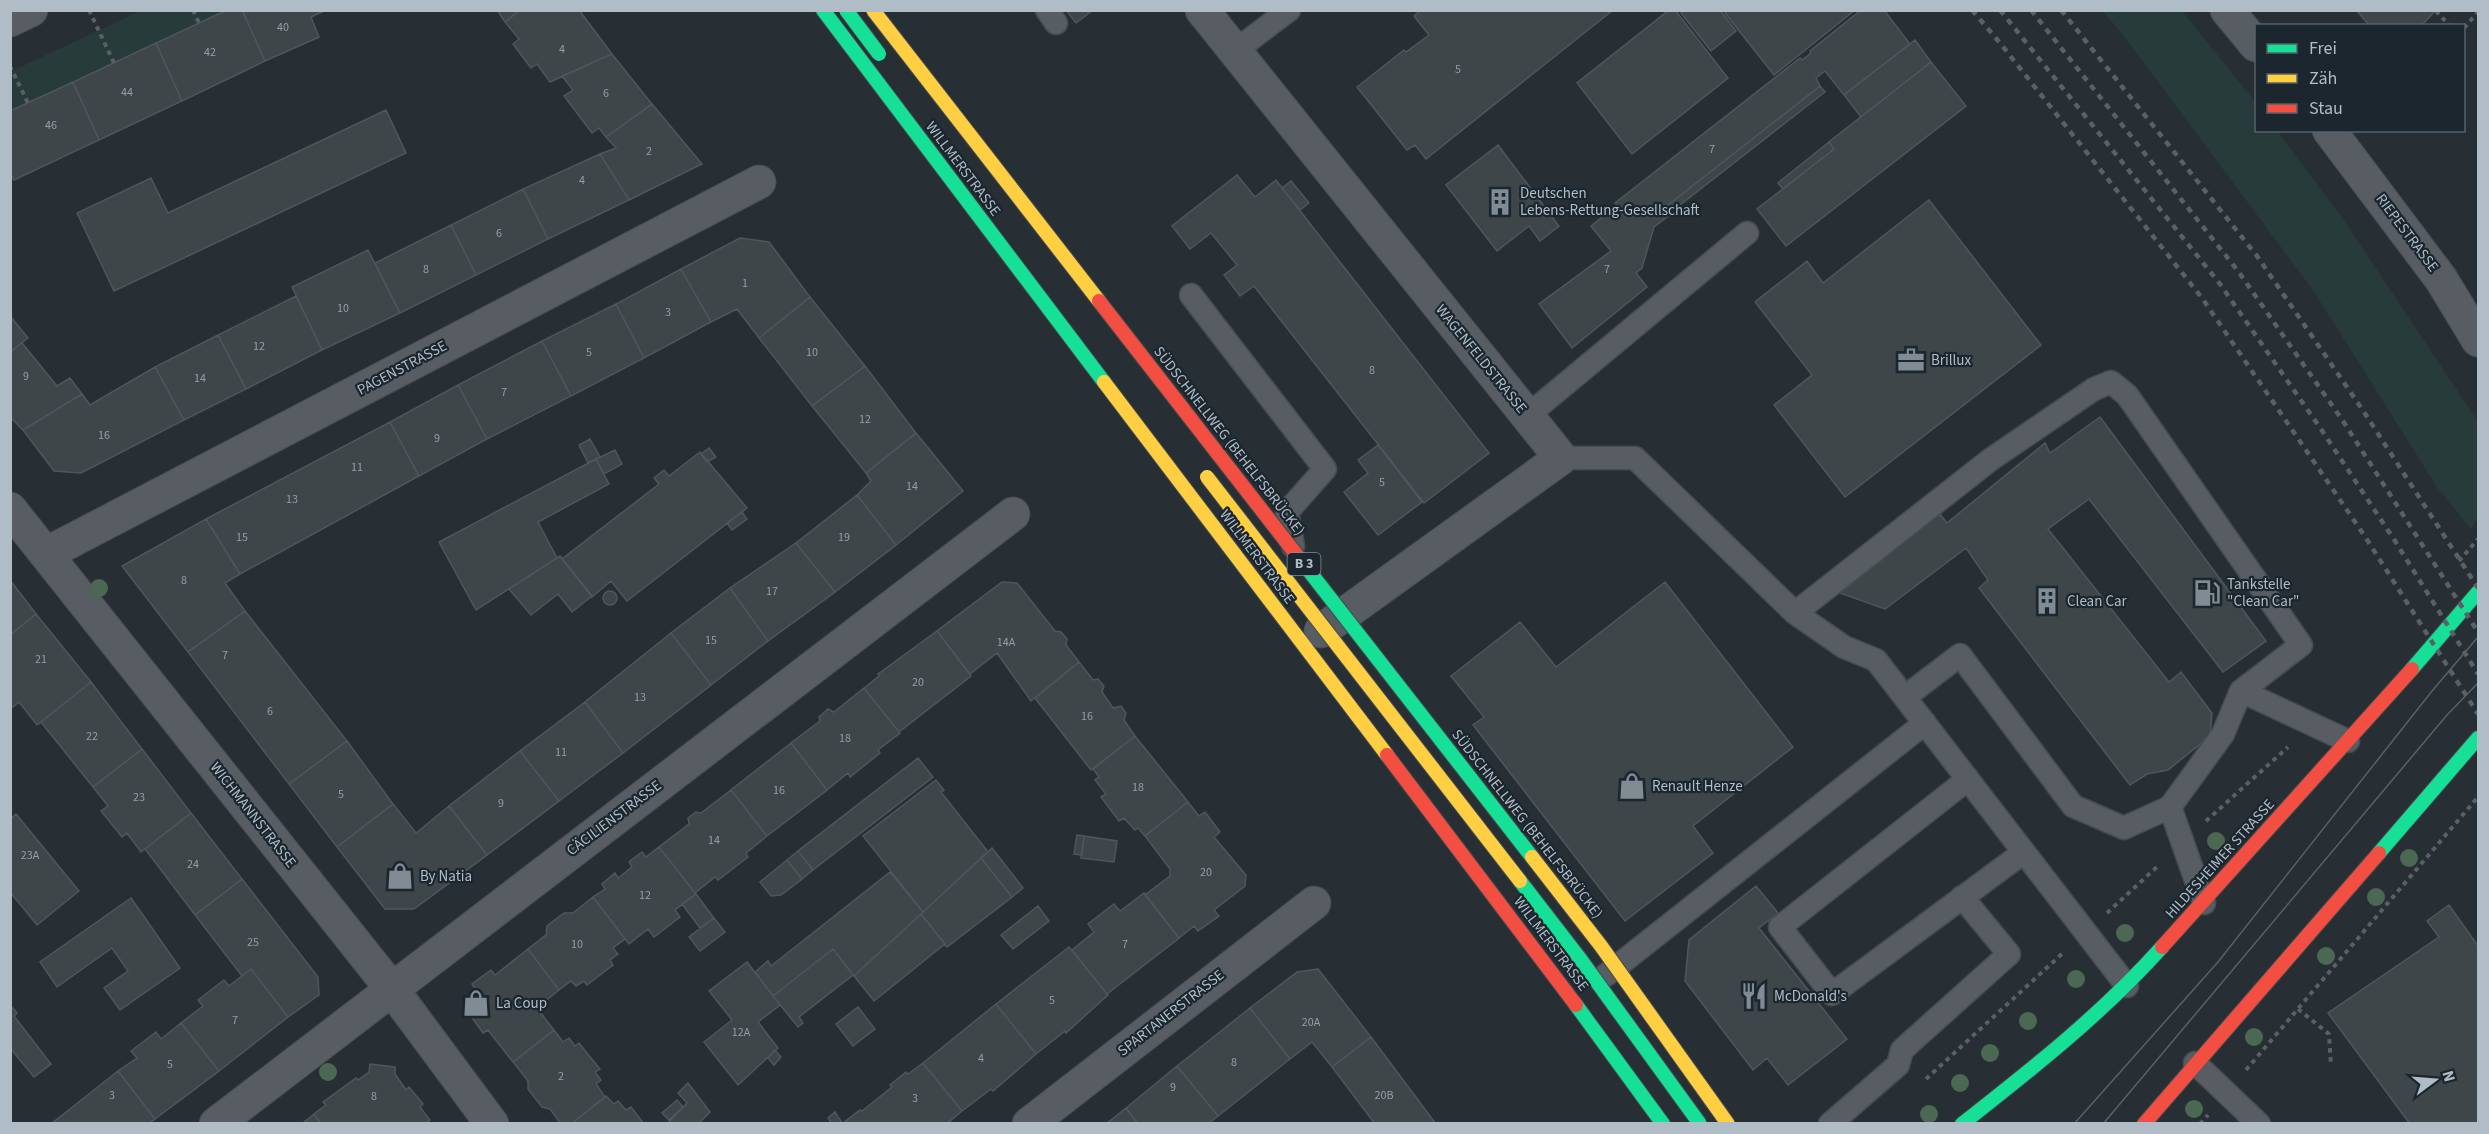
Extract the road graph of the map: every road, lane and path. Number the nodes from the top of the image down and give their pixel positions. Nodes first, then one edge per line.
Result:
1 (31, 10) edge
2 (89, 10) edge
3 (193, 10) edge
4 (823, 10) edge
5 (846, 10) edge
6 (873, 10) edge
7 (1202, 10) edge
8 (1289, 10) edge
9 (2227, 10) edge
10 (2436, 11) edge
11 (2478, 12) edge
12 (10, 20) edge
13 (199, 23) dead end
14 (2448, 24) edge
15 (2465, 26) edge
16 (2255, 44) edge
17 (1235, 51) junction
18 (114, 63) dead end
19 (10, 66) edge
20 (890, 68) dead end
21 (28, 103) dead end
22 (2331, 132) edge
23 (759, 182) dead end
24 (1747, 233) dead end
25 (1191, 295) dead end
26 (2478, 340) edge
27 (1527, 416) junction
28 (1561, 458) junction
29 (1196, 462) dead end
30 (10, 509) edge
31 (1013, 514) dead end
32 (46, 554) junction
33 (2478, 592) edge
34 (1795, 613) junction
35 (1333, 623) junction
36 (1303, 645) junction
37 (2241, 691) junction
38 (1905, 697) junction
39 (1926, 723) junction
40 (2478, 738) edge
41 (2348, 741) junction
42 (1968, 779) junction
43 (2478, 797) edge
44 (2170, 807) junction
45 (2024, 852) junction
46 (1962, 897) junction
47 (1314, 903) dead end
48 (2204, 903) junction
49 (2127, 986) junction
50 (391, 988) junction
51 (1574, 1001) junction
52 (2298, 1009) junction
53 (1587, 1020) junction
54 (2195, 1063) junction
55 (2331, 1066) dead end
56 (2227, 1093) junction
57 (216, 1124) edge
58 (492, 1124) edge
59 (1029, 1124) edge
60 (1664, 1124) edge
61 (1700, 1124) edge
62 (1728, 1124) edge
63 (1743, 1124) edge
64 (1830, 1124) edge
65 (1962, 1124) edge
66 (2144, 1124) edge
67 (2200, 1124) edge
68 (2259, 1124) edge

1 - 12 street
2 - 18 path
3 - 13 path
4 - 36 main road, WILLMERSTRASSE
5 - 20 main road, bridge
6 - 62 main road, SÜDSCHNELLWEG (BEHELFSBRÜCKE) / B 3, bridge
7 - 17 street, WAGENFELDSTRASSE
8 - 17 lane
9 - 16 street
10 - 14 path
11 - 15 path
17 - 27 street, WAGENFELDSTRASSE
19 - 21 path
22 - 26 street, RIEPESTRASSE
23 - 32 street, PAGENSTRASSE
24 - 27 lane
25 - 35 lane
27 - 28 street, WAGENFELDSTRASSE
28 - 34 lane
28 - 35 street
29 - 61 main road, B 3, bridge
30 - 32 street, WICHMANNSTRASSE
31 - 50 street, CÄCILIENSTRASSE
32 - 50 street, WICHMANNSTRASSE
33 - 41 main road, HILDESHEIMER STRASSE
34 - 37 lane
34 - 38 lane
35 - 36 street
36 - 51 main road, WILLMERSTRASSE
37 - 41 lane
37 - 44 lane
38 - 39 lane
38 - 44 lane
39 - 42 lane
39 - 51 lane
40 - 54 main road
41 - 48 main road, HILDESHEIMER STRASSE
42 - 45 lane
42 - 46 lane
43 - 52 path
44 - 48 lane
45 - 46 lane
45 - 49 lane
46 - 64 lane
47 - 59 street, SPARTANERSTRASSE
48 - 49 main road, HILDESHEIMER STRASSE
49 - 65 main road, HILDESHEIMER STRASSE
50 - 57 street, CÄCILIENSTRASSE
50 - 58 street, WICHMANNSTRASSE
51 - 53 main road, WILLMERSTRASSE
52 - 55 path
52 - 56 path
53 - 60 main road, WILLMERSTRASSE
53 - 63 lane
54 - 56 lane
54 - 66 main road
56 - 67 path
56 - 68 lane

